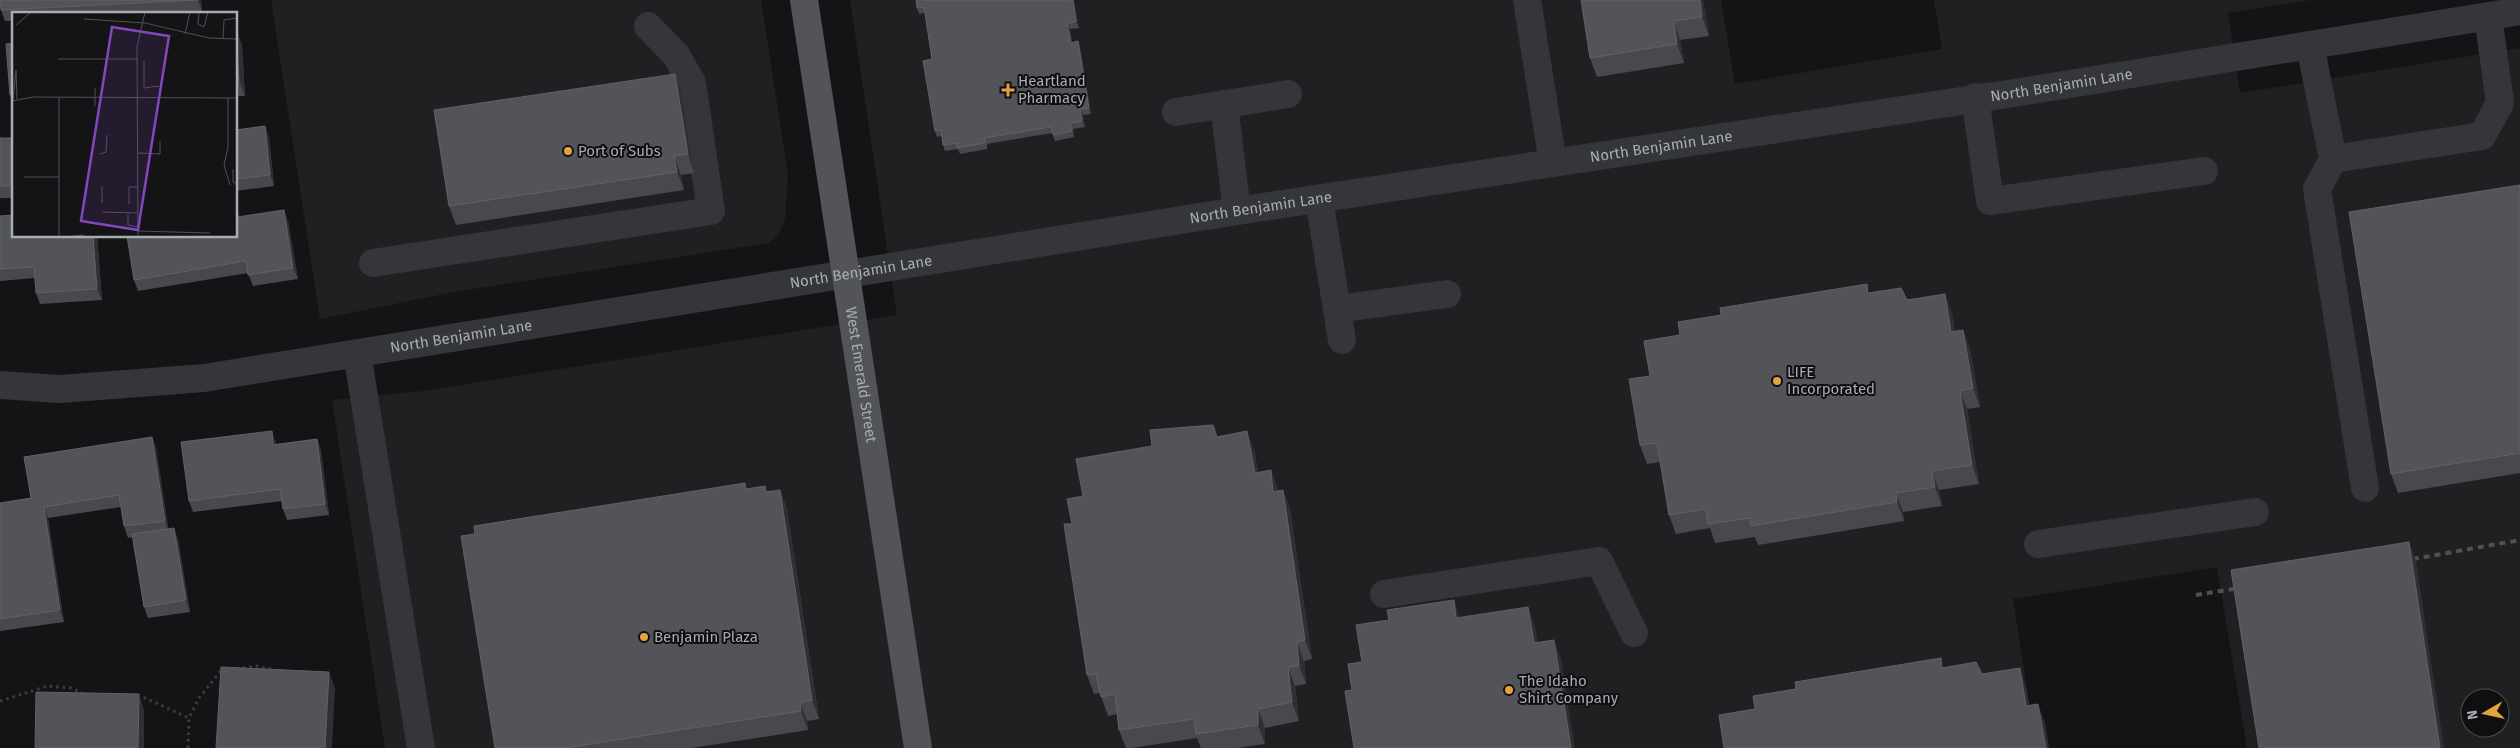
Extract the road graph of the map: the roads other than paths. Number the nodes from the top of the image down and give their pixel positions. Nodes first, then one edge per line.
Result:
1 (804, 0) edge
2 (1527, 0) edge
3 (2520, 11) edge
4 (2488, 16) junction
5 (648, 26) dead end
6 (2310, 45) junction
7 (1288, 94) dead end
8 (1975, 97) junction
9 (1224, 104) junction
10 (1176, 112) dead end
11 (2333, 160) junction
12 (1553, 163) junction
13 (2204, 171) dead end
14 (1319, 199) junction
15 (1237, 211) junction
16 (373, 263) dead end
17 (847, 276) junction
18 (1447, 294) dead end
19 (1337, 309) junction
20 (1342, 340) dead end
21 (357, 353) junction
22 (0, 386) edge
23 (2365, 488) dead end
24 (2255, 512) dead end
25 (2038, 544) dead end
26 (1384, 594) dead end
27 (1634, 632) dead end
28 (421, 748) edge
29 (918, 748) edge

1 - 17 main road, West Emerald Street
2 - 12 street
3 - 4 street, North Benjamin Lane
4 - 6 street, North Benjamin Lane
4 - 11 street
5 - 16 street
6 - 8 street, North Benjamin Lane
6 - 11 street
7 - 9 street
8 - 12 street, North Benjamin Lane
8 - 13 street
9 - 10 street
9 - 15 street
11 - 23 street
12 - 14 street, North Benjamin Lane
14 - 15 street, North Benjamin Lane
14 - 19 street
15 - 17 street, North Benjamin Lane
17 - 21 street, North Benjamin Lane
17 - 29 main road, West Emerald Street
18 - 19 street
19 - 20 street
21 - 22 street, North Benjamin Lane
21 - 28 street
24 - 25 street
26 - 27 street

